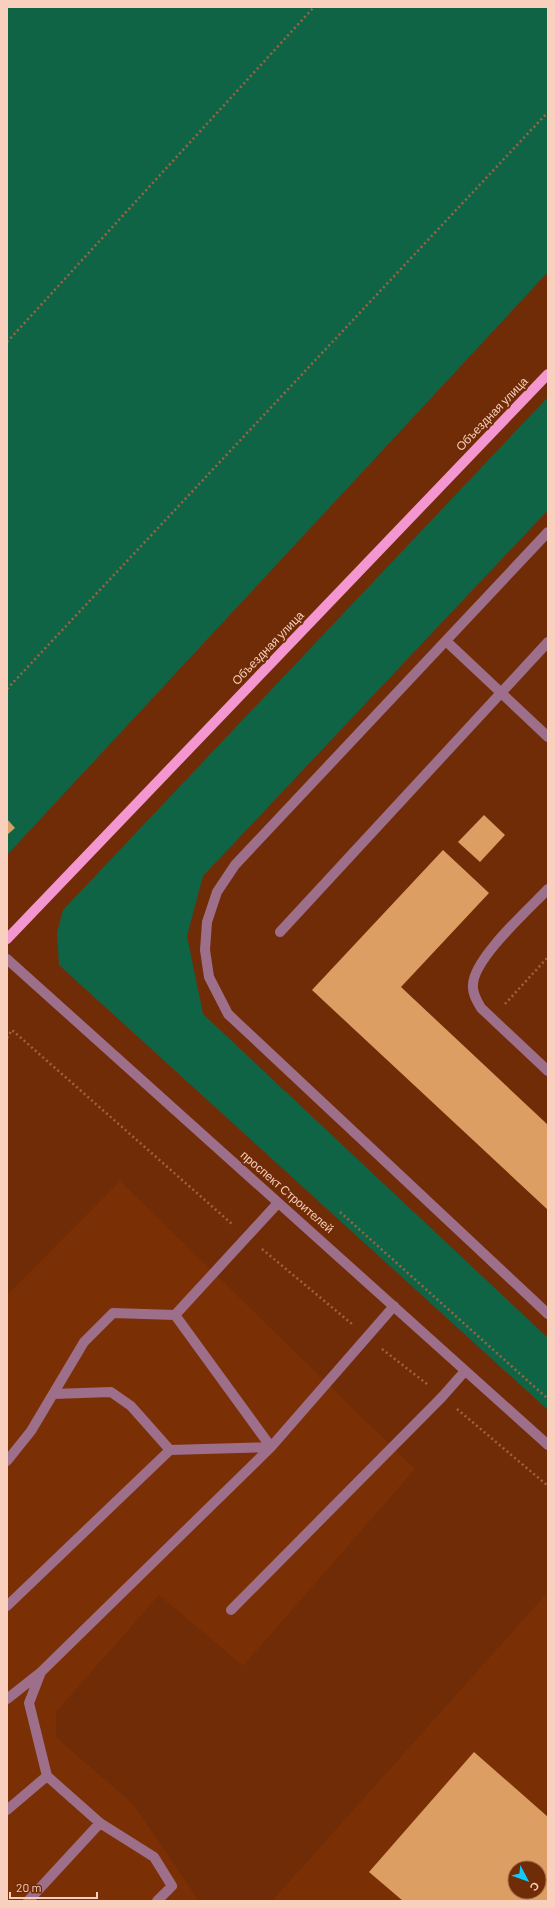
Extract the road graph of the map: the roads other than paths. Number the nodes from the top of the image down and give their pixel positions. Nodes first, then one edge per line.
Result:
1 (548, 374) edge
2 (548, 532) edge
3 (446, 641) junction
4 (548, 642) edge
5 (501, 693) junction
6 (548, 737) edge
7 (548, 889) edge
8 (280, 932) dead end
9 (7, 939) edge
10 (7, 959) edge
11 (548, 1071) edge
12 (278, 1203) junction
13 (394, 1306) junction
14 (548, 1314) edge
15 (175, 1315) junction
16 (465, 1371) junction
17 (53, 1394) junction
18 (548, 1445) edge
19 (271, 1447) junction
20 (170, 1450) junction
21 (7, 1460) edge
22 (7, 1606) edge
23 (231, 1610) dead end
24 (41, 1672) junction
25 (7, 1699) edge
26 (47, 1776) junction
27 (7, 1810) edge
28 (100, 1823) junction
29 (28, 1901) edge
30 (157, 1901) edge

1 - 9 main road, Объездная улица
2 - 3 street
3 - 5 street
3 - 14 street
4 - 5 street
5 - 6 street
5 - 8 street
7 - 11 street
10 - 12 street, проспект Строителей
12 - 13 street, проспект Строителей
12 - 15 street
13 - 16 street, проспект Строителей
13 - 19 street
15 - 17 street
15 - 19 street
16 - 18 street, проспект Строителей
16 - 23 street
17 - 20 street
17 - 21 street
19 - 20 street
19 - 24 street
20 - 22 street
24 - 25 street
24 - 26 street
26 - 27 street
26 - 28 street
28 - 29 street
28 - 30 street

